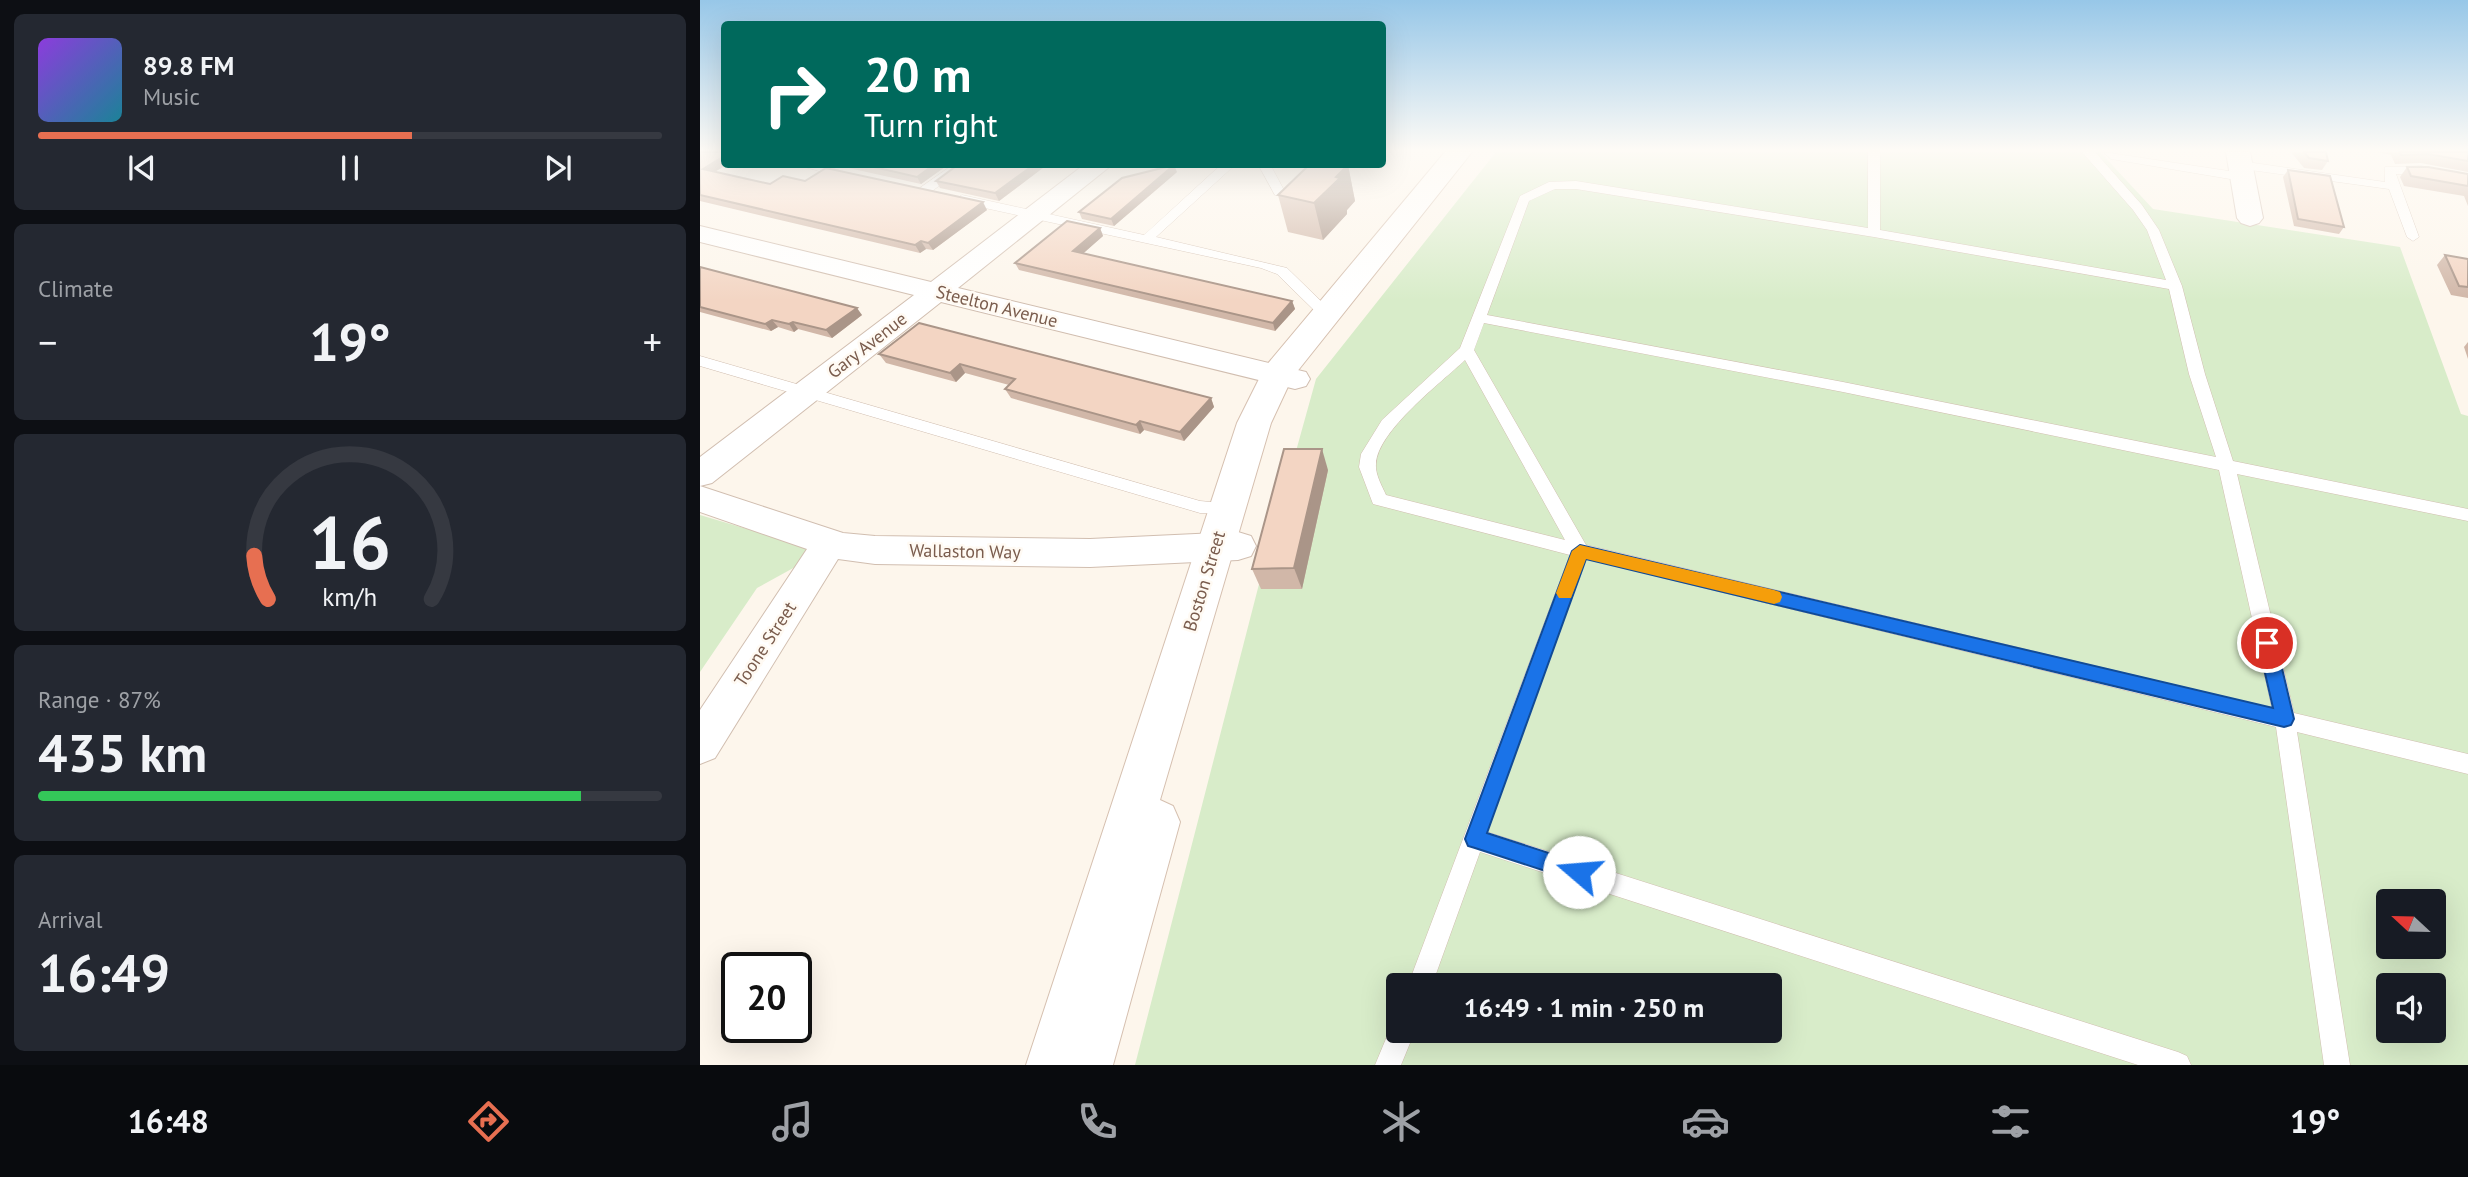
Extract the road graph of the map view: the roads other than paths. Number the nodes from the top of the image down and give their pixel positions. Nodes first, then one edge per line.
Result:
1 (972, 202) edge
2 (1052, 202) edge
3 (1188, 202) edge
4 (1418, 202) edge
5 (1438, 202) edge
6 (1523, 202) edge
7 (1680, 202) edge
8 (1874, 202) edge
9 (2132, 202) edge
10 (2247, 202) edge
11 (2400, 202) edge
12 (1035, 215) junction
13 (2250, 218) dead end
14 (1874, 233) junction
15 (700, 234) edge
16 (2413, 237) dead end
17 (1146, 240) junction
18 (2175, 286) junction
19 (937, 292) junction
20 (1325, 313) junction
21 (1479, 318) junction
22 (1467, 350) junction
23 (700, 361) edge
24 (1286, 377) junction
25 (808, 390) junction
26 (2226, 464) junction
27 (700, 474) edge
28 (700, 499) edge
29 (2468, 515) edge
30 (1227, 534) junction
31 (830, 543) junction
32 (1580, 551) junction
33 (2284, 719) junction
34 (700, 745) edge
35 (2468, 764) edge
36 (1475, 839) junction
37 (1120, 897) junction
38 (1425, 973) edge
39 (1397, 1043) edge
40 (1054, 1065) edge
41 (1085, 1065) edge
42 (1388, 1065) edge
43 (2178, 1065) edge
44 (2337, 1065) edge

1 - 12 lane
2 - 12 street, Gary Avenue
3 - 17 lane
4 - 20 main road, Boston Street
5 - 24 main road, Boston Street
6 - 21 lane
7 - 14 lane
8 - 14 lane
9 - 18 lane
10 - 13 street
11 - 16 lane
12 - 17 lane
12 - 19 street, Gary Avenue
14 - 18 lane
15 - 19 street, Steelton Avenue
17 - 20 lane
18 - 26 lane
19 - 24 street, Steelton Avenue
19 - 25 street, Gary Avenue
20 - 24 main road, Boston Street
21 - 22 lane
21 - 26 lane
22 - 32 lane
22 - 32 lane
23 - 25 lane
24 - 30 main road, Boston Street
25 - 27 street, Gary Avenue
25 - 30 lane
26 - 29 lane
26 - 33 lane
28 - 31 street, Wallaston Way
30 - 31 street, Wallaston Way
30 - 37 main road, Boston Street
31 - 34 street, Toone Street
32 - 33 lane
32 - 36 lane
33 - 35 lane
33 - 44 lane
36 - 38 lane
36 - 43 lane
37 - 40 main road, Boston Street
37 - 41 main road, Boston Street
39 - 42 lane

